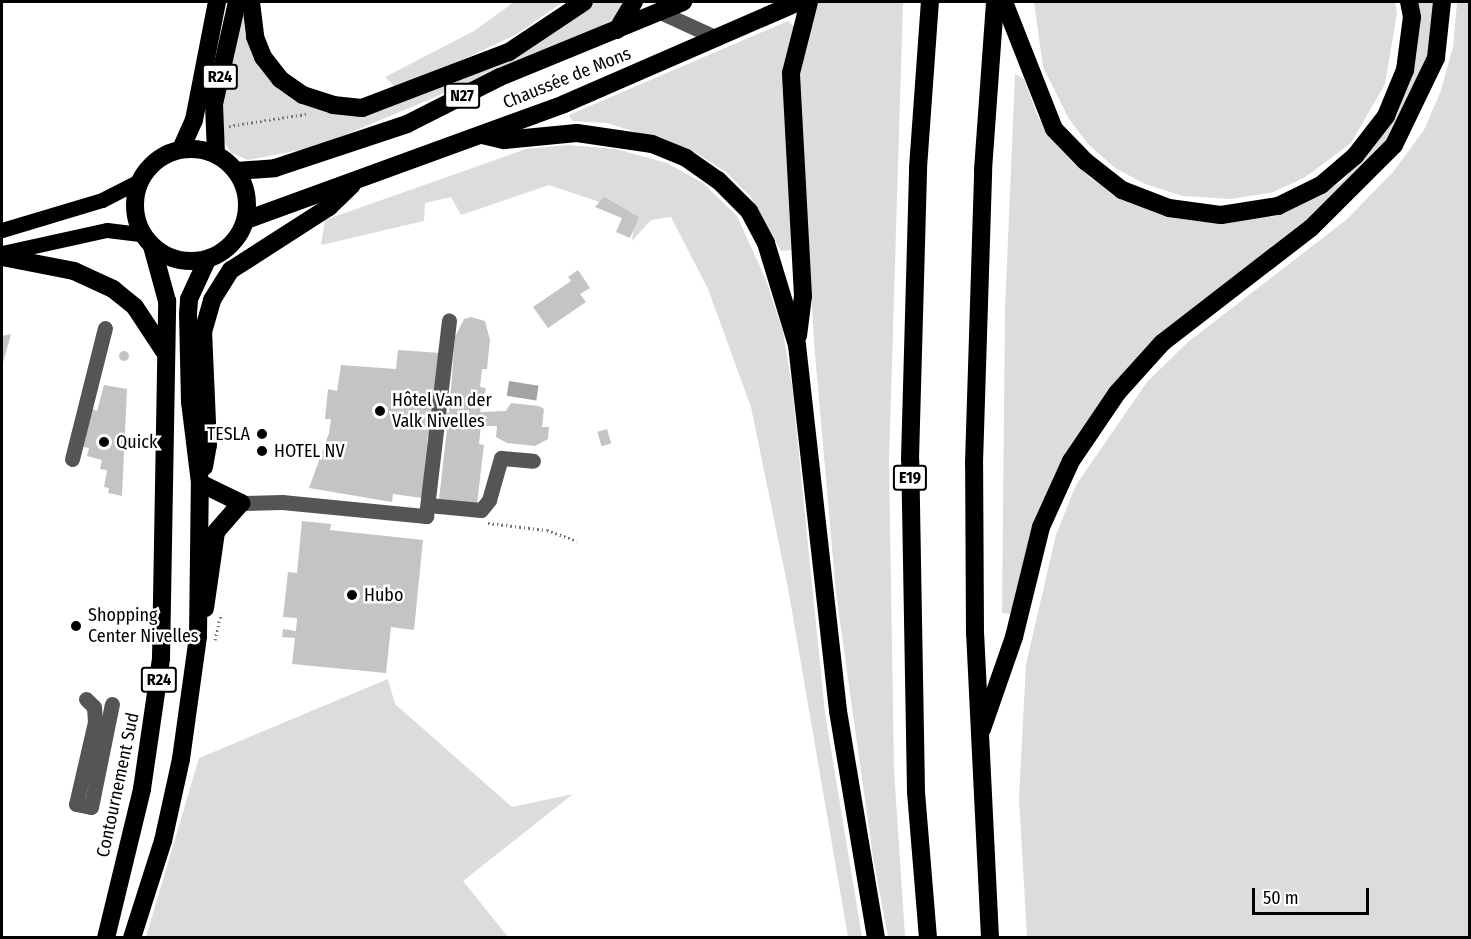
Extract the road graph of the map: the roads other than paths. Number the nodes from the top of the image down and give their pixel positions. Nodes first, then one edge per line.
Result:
1 (218, 2) edge
2 (237, 2) edge
3 (251, 2) edge
4 (584, 2) edge
5 (634, 2) edge
6 (682, 2) edge
7 (799, 2) edge
8 (809, 2) edge
9 (995, 2) edge
10 (1004, 2) edge
11 (1409, 2) edge
12 (1442, 2) edge
13 (929, 10) edge
14 (660, 12) junction
15 (617, 30) junction
16 (717, 38) junction
17 (482, 135) junction
18 (181, 149) junction
19 (216, 154) junction
20 (236, 171) junction
21 (139, 181) junction
22 (356, 182) junction
23 (246, 220) junction
24 (2, 230) edge
25 (147, 240) junction
26 (2, 255) edge
27 (207, 260) junction
28 (449, 320) dead end
29 (105, 328) dead end
30 (797, 345) junction
31 (166, 355) junction
32 (72, 459) dead end
33 (533, 461) dead end
34 (200, 483) junction
35 (242, 503) junction
36 (428, 505) junction
37 (198, 636) junction
38 (86, 699) dead end
39 (112, 704) dead end
40 (979, 740) junction
41 (106, 938) edge
42 (132, 938) edge
43 (876, 938) edge
44 (928, 938) edge
45 (990, 938) edge

1 - 18 highway, R24
2 - 19 highway, R24
3 - 4 highway
5 - 15 highway
6 - 14 highway, Chaussée de Mons / N27
7 - 16 highway, Chaussée de Mons / N27
8 - 30 highway
9 - 40 highway
10 - 11 highway
12 - 40 highway
13 - 44 highway, E19
14 - 15 highway, Chaussée de Mons / N27
14 - 16 lane
15 - 20 highway, Chaussée de Mons / N27
16 - 17 highway, Chaussée de Mons / N27
17 - 22 highway, Chaussée de Mons / N27
17 - 30 highway
18 - 19 highway
18 - 21 highway
19 - 20 highway
20 - 23 highway
21 - 24 main road
21 - 25 highway, R24
22 - 23 highway, Chaussée de Mons / N27
22 - 34 highway
23 - 27 highway
25 - 26 main road
25 - 27 highway
25 - 31 highway, Contournement Sud / R24
26 - 31 highway
27 - 34 highway, R24
28 - 36 lane
29 - 32 lane
30 - 43 highway
31 - 41 highway, Contournement Sud / R24
33 - 36 lane
34 - 35 highway
34 - 37 highway, R24
35 - 36 lane
35 - 37 highway
37 - 42 highway, R24
38 - 39 lane
40 - 45 highway

